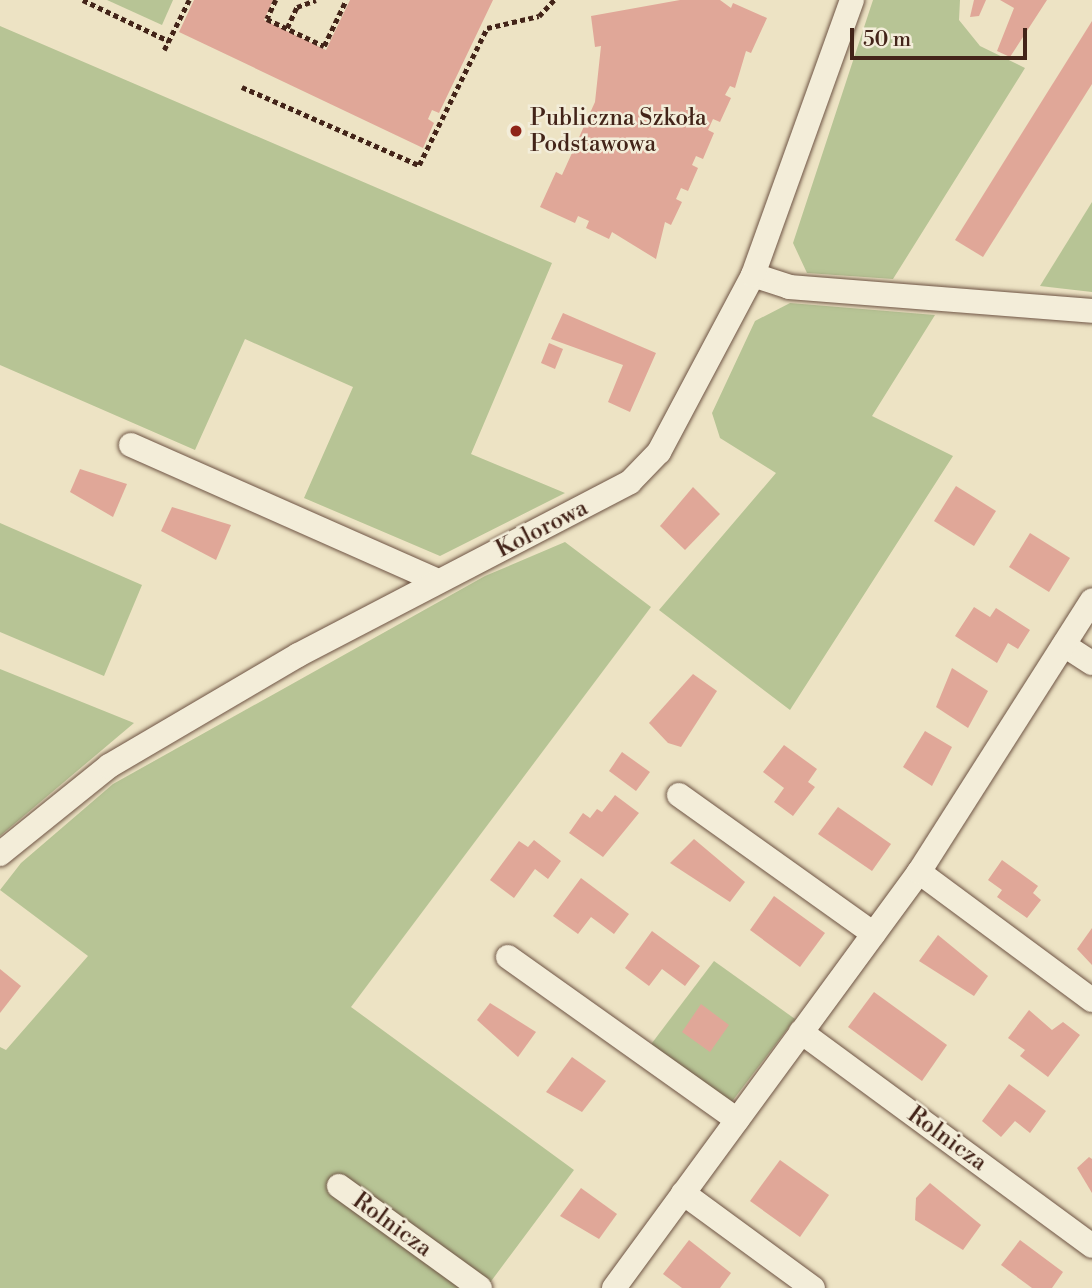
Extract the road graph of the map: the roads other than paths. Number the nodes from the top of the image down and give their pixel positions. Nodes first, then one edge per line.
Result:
1 (852, 0) edge
2 (753, 275) junction
3 (1092, 311) edge
4 (131, 445) dead end
5 (435, 580) junction
6 (1092, 600) edge
7 (1064, 645) junction
8 (1092, 663) edge
9 (678, 795) dead end
10 (0, 855) edge
11 (919, 872) junction
12 (874, 934) junction
13 (508, 957) dead end
14 (1092, 1000) edge
15 (801, 1032) junction
16 (737, 1120) junction
17 (339, 1186) dead end
18 (683, 1193) junction
19 (1092, 1247) edge
20 (480, 1288) edge
21 (614, 1288) edge
22 (813, 1288) edge

1 - 2 street, Kolorowa
2 - 3 street
2 - 5 street, Kolorowa
4 - 5 street
5 - 10 street, Kolorowa
6 - 7 street
7 - 8 street
7 - 11 street
9 - 12 street
11 - 12 street
11 - 14 street
12 - 15 street
13 - 16 street
15 - 16 street
15 - 19 street, Rolnicza
16 - 18 street
17 - 20 street, Rolnicza
18 - 21 street
18 - 22 street

